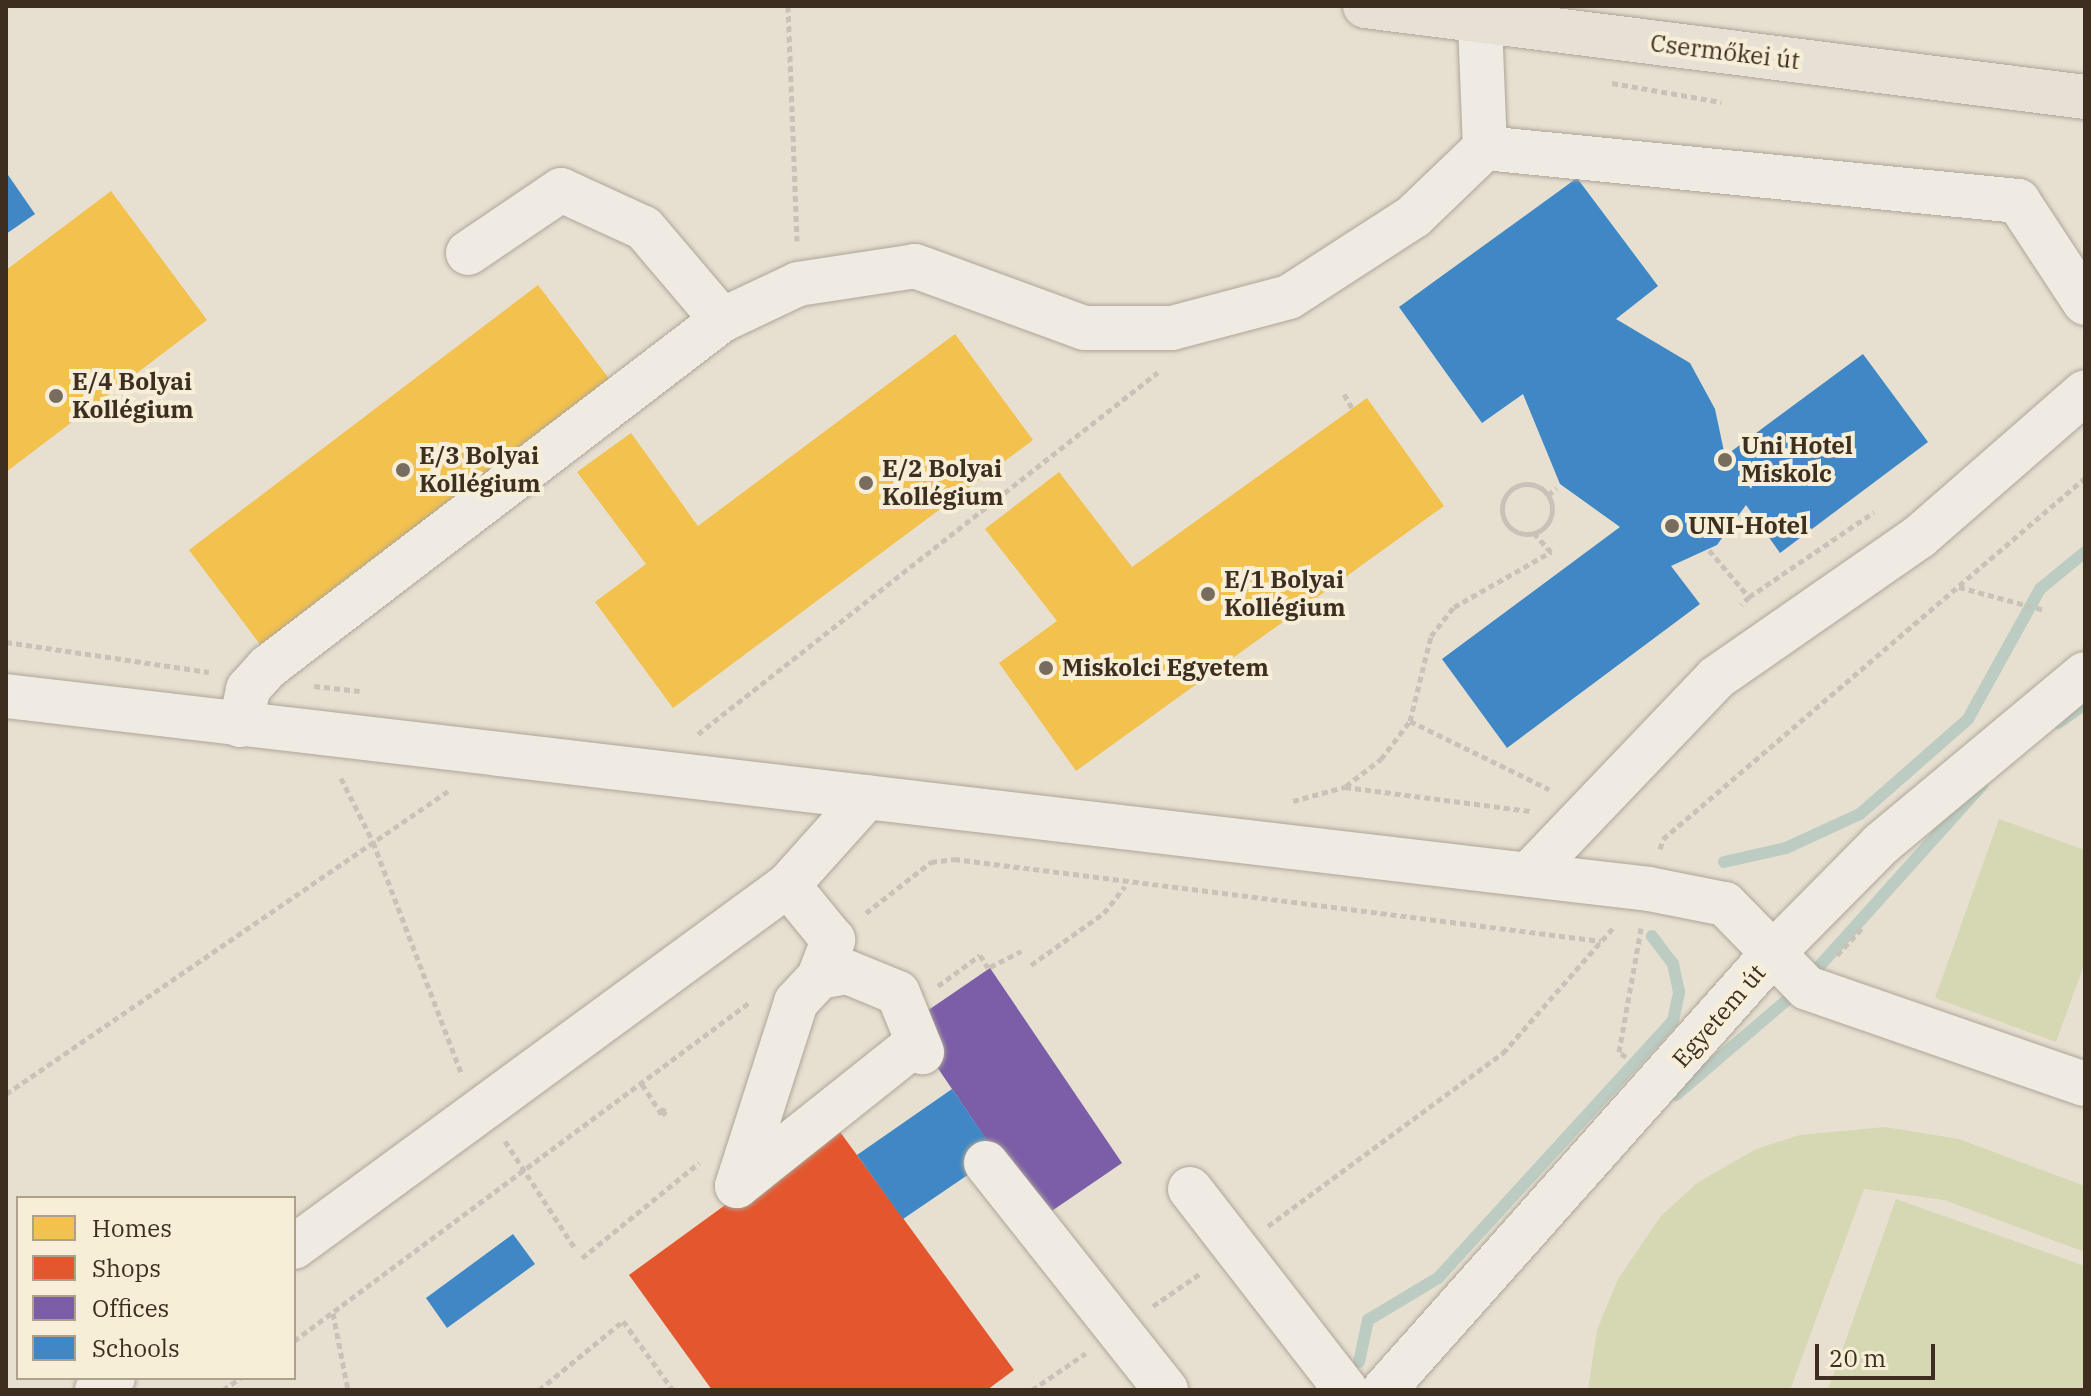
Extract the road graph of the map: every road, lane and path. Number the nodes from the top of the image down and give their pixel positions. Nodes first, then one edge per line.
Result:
1 (788, 6) edge
2 (1365, 6) edge
3 (1480, 22) junction
4 (2085, 97) edge
5 (1485, 148) junction
6 (468, 253) dead end
7 (798, 284) junction
8 (2085, 303) edge
9 (722, 320) junction
10 (1173, 360) dead end
11 (2085, 392) edge
12 (1344, 394) dead end
13 (1352, 408) dead end
14 (2085, 478) edge
15 (1557, 488) dead end
16 (1548, 495) junction
17 (1878, 510) dead end
18 (1534, 533) junction
19 (1958, 587) junction
20 (1749, 597) dead end
21 (2044, 610) dead end
22 (2085, 674) edge
23 (6, 696) edge
24 (1410, 721) junction
25 (240, 725) junction
26 (319, 734) junction
27 (691, 740) dead end
28 (498, 757) junction
29 (1345, 787) junction
30 (867, 797) junction
31 (1545, 798) dead end
32 (1284, 800) dead end
33 (1539, 813) dead end
34 (1663, 839) dead end
35 (373, 842) junction
36 (1529, 874) junction
37 (788, 885) junction
38 (1125, 886) junction
39 (1649, 889) junction
40 (1021, 951) dead end
41 (1774, 952) junction
42 (979, 956) dead end
43 (826, 959) junction
44 (1031, 965) dead end
45 (762, 993) dead end
46 (1622, 1054) dead end
47 (642, 1084) junction
48 (2085, 1084) edge
49 (6, 1094) edge
50 (660, 1109) dead end
51 (486, 1110) junction
52 (707, 1156) dead end
53 (986, 1163) dead end
54 (525, 1172) junction
55 (1190, 1189) dead end
56 (296, 1246) edge
57 (576, 1250) dead end
58 (1234, 1250) junction
59 (582, 1258) dead end
60 (333, 1313) junction
61 (1117, 1331) junction
62 (296, 1340) edge
63 (348, 1390) edge
64 (539, 1390) edge
65 (673, 1390) edge
66 (1032, 1390) edge
67 (1166, 1390) edge
68 (1346, 1390) edge
69 (1384, 1390) edge

1 - 7 path
2 - 3 main road, Csermőkei út
3 - 4 main road, Csermőkei út
3 - 5 street
5 - 7 street
5 - 8 street
6 - 9 street
7 - 9 street
9 - 25 street
10 - 27 path
11 - 36 street
12 - 13 path
14 - 19 path
15 - 16 path
16 - 18 path
16 - 18 path
17 - 20 path
18 - 24 path
19 - 21 path
19 - 34 path
22 - 41 street, Egyetem út
23 - 25 street
24 - 29 path
24 - 31 path
25 - 26 street
26 - 28 street
26 - 35 path
28 - 30 street
28 - 35 path
29 - 32 path
29 - 33 path
30 - 36 street
30 - 37 street
35 - 49 path
35 - 51 path
36 - 39 street
37 - 43 street
37 - 51 street
38 - 43 path
38 - 44 path
38 - 58 path
39 - 41 street
39 - 46 path
40 - 42 path
41 - 48 street
41 - 69 street, Egyetem út
43 - 43 street
45 - 47 path
47 - 50 path
47 - 54 path
51 - 56 street
52 - 59 path
53 - 61 street
54 - 57 path
54 - 60 path
55 - 58 street
58 - 61 path
58 - 68 street
60 - 62 path
60 - 63 path
61 - 66 path
61 - 67 street
64 - 65 path

